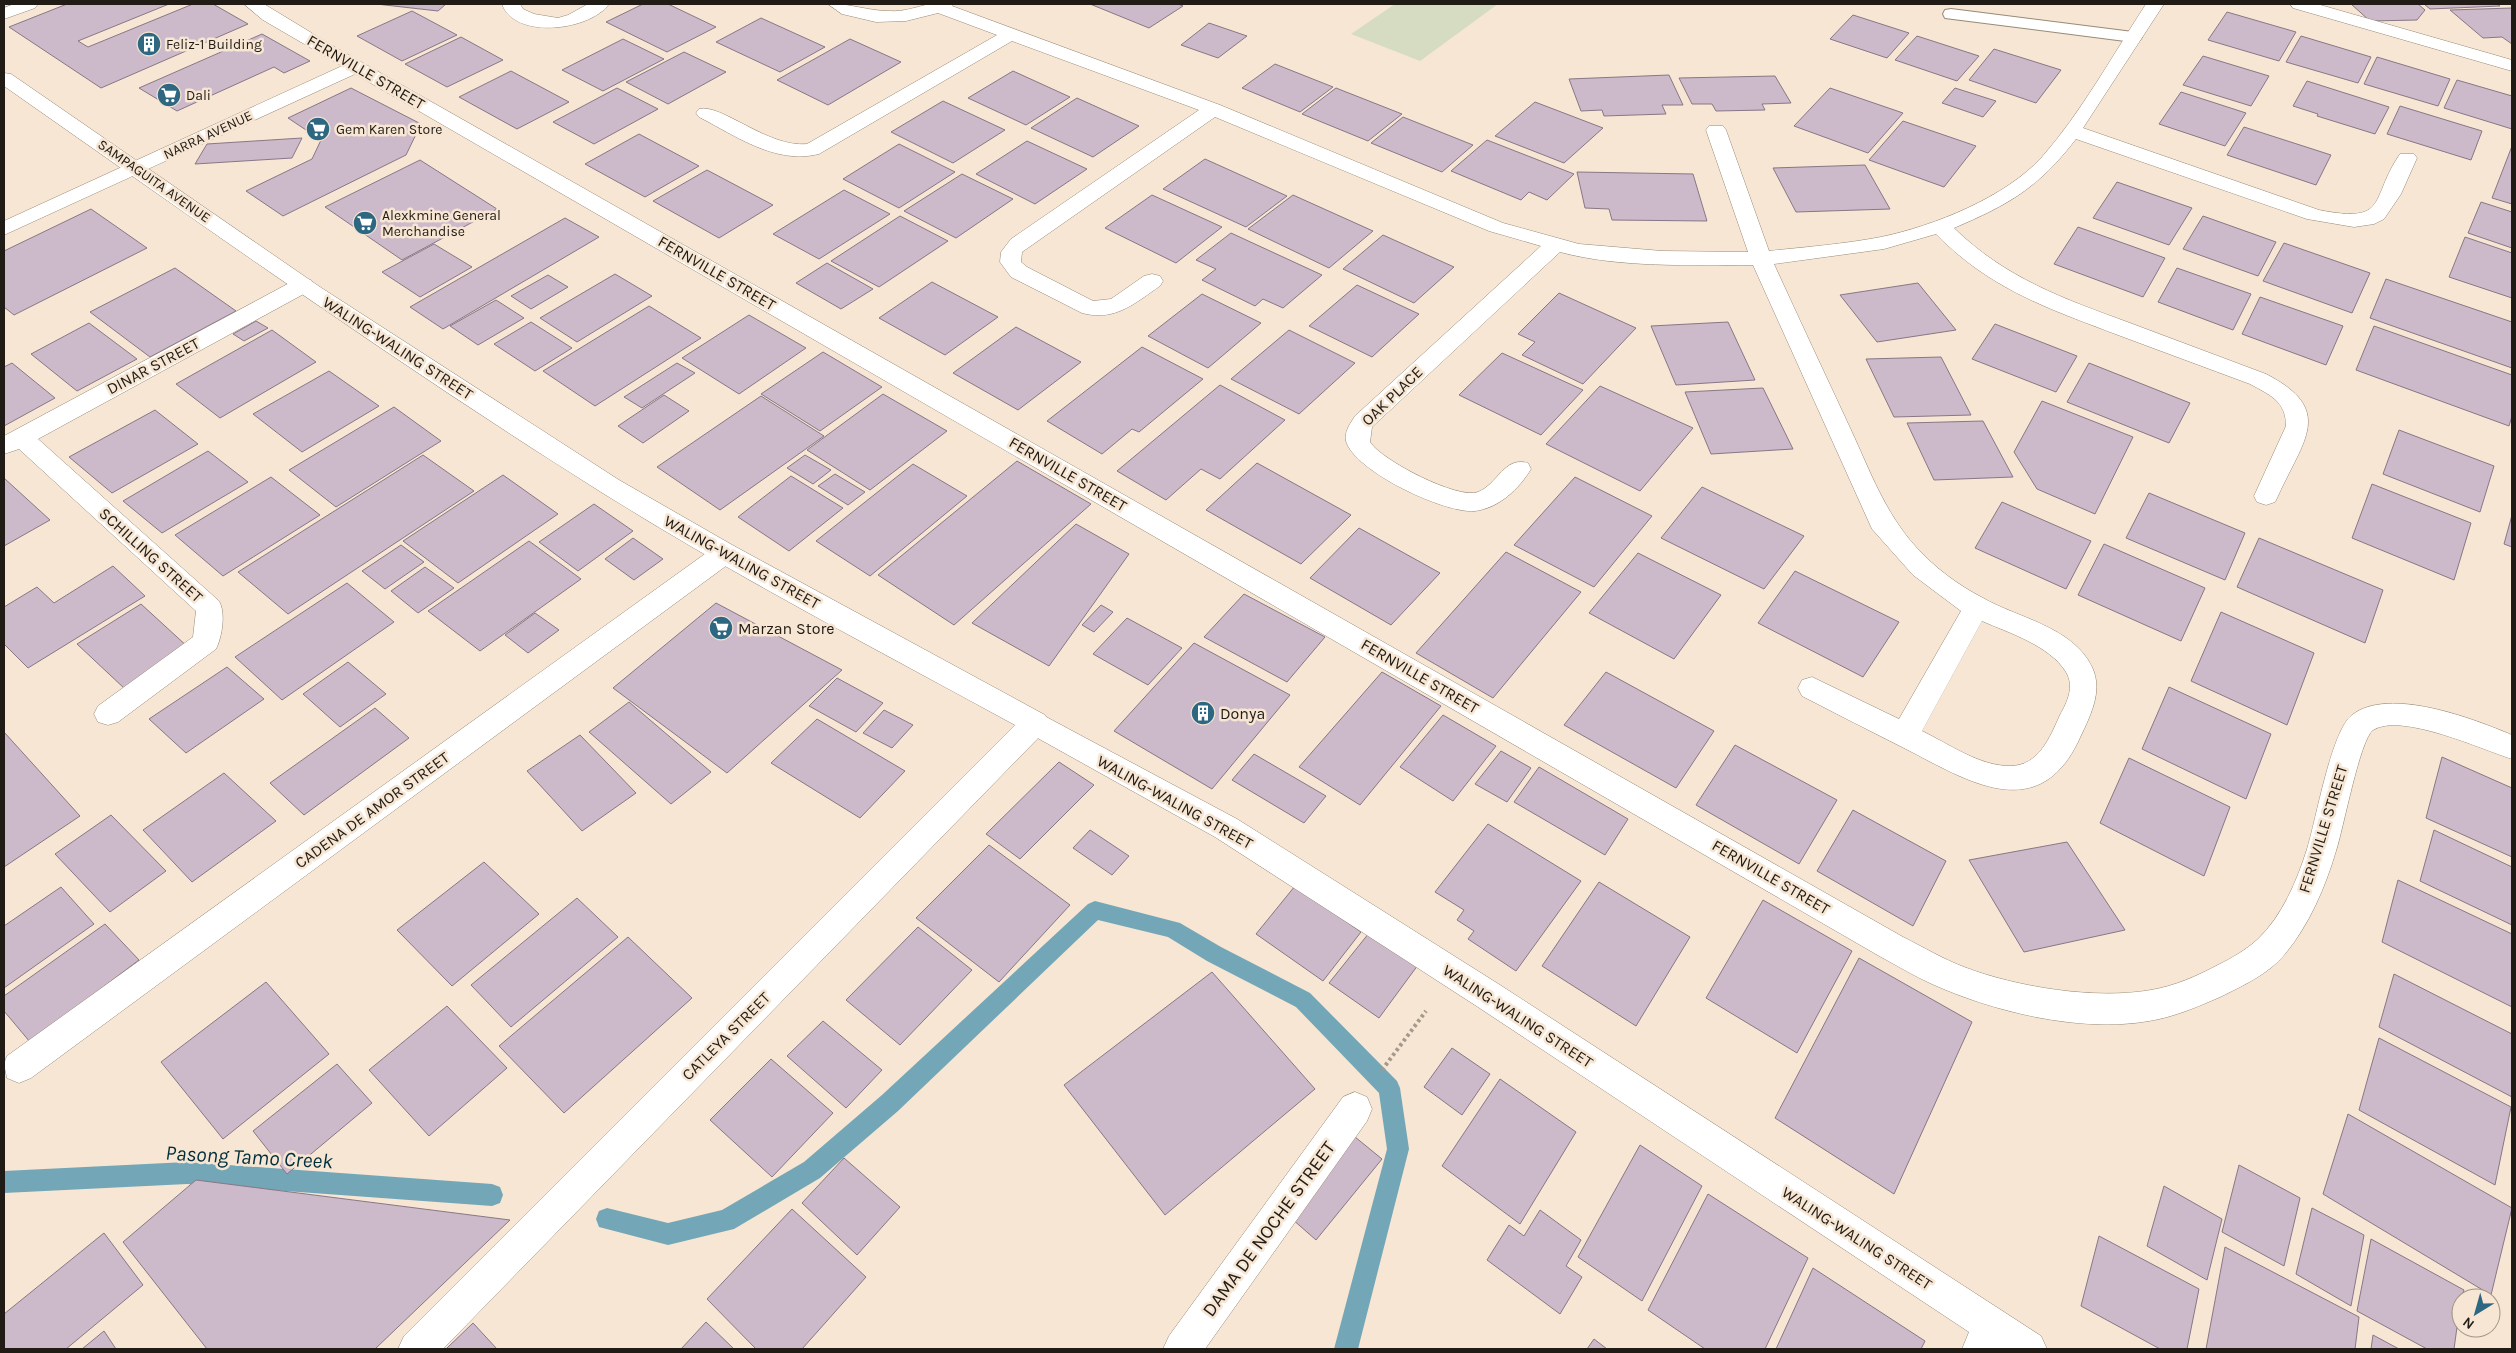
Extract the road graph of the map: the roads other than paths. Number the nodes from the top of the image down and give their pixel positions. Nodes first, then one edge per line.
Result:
1 (29, 4) edge
2 (253, 4) edge
3 (511, 4) edge
4 (600, 4) edge
5 (837, 4) edge
6 (2155, 4) edge
7 (2299, 4) edge
8 (942, 6) edge
9 (4, 14) edge
10 (1951, 14) dead end
11 (1012, 34) junction
12 (2133, 37) junction
13 (357, 66) junction
14 (2512, 66) edge
15 (4, 78) edge
16 (1213, 109) junction
17 (706, 112) dead end
18 (1716, 130) dead end
19 (2072, 131) junction
20 (2407, 158) dead end
21 (136, 168) junction
22 (1940, 226) junction
23 (4, 229) edge
24 (1555, 245) junction
25 (1761, 259) junction
26 (1152, 281) dead end
27 (303, 285) junction
28 (12, 442) edge
29 (1519, 469) dead end
30 (2266, 496) dead end
31 (724, 553) junction
32 (1976, 607) junction
33 (1812, 688) dead end
34 (108, 714) dead end
35 (1035, 723) junction
36 (1905, 735) junction
37 (2510, 747) edge
38 (19, 1067) dead end
39 (1355, 1109) dead end
40 (1986, 1338) edge
41 (418, 1349) edge
42 (1182, 1349) edge
43 (2028, 1349) edge

1 - 9 street
2 - 13 street, FERNVILLE STREET
3 - 4 street
5 - 8 street
6 - 12 street
7 - 14 street
8 - 11 street
10 - 12 lane
11 - 16 street
11 - 17 street
12 - 19 street
13 - 21 street, NARRA AVENUE
13 - 37 street, FERNVILLE STREET
15 - 21 street, SAMPAGUITA AVENUE
16 - 24 street
16 - 26 street
18 - 25 street
19 - 20 street
19 - 22 street
21 - 23 street, NARRA AVENUE
21 - 27 street, SAMPAGUITA AVENUE
22 - 25 street
22 - 30 street
24 - 25 street
24 - 29 street, OAK PLACE
25 - 32 street
27 - 28 street, DINAR STREET
27 - 31 street, WALING-WALING STREET
28 - 34 street, SCHILLING STREET
31 - 35 street, WALING-WALING STREET
31 - 38 street, CADENA DE AMOR STREET
32 - 36 street
32 - 36 street
33 - 36 street
35 - 40 street, WALING-WALING STREET
35 - 41 street, CATLEYA STREET
39 - 42 street, DAMA DE NOCHE STREET
40 - 43 street, WALING-WALING STREET

